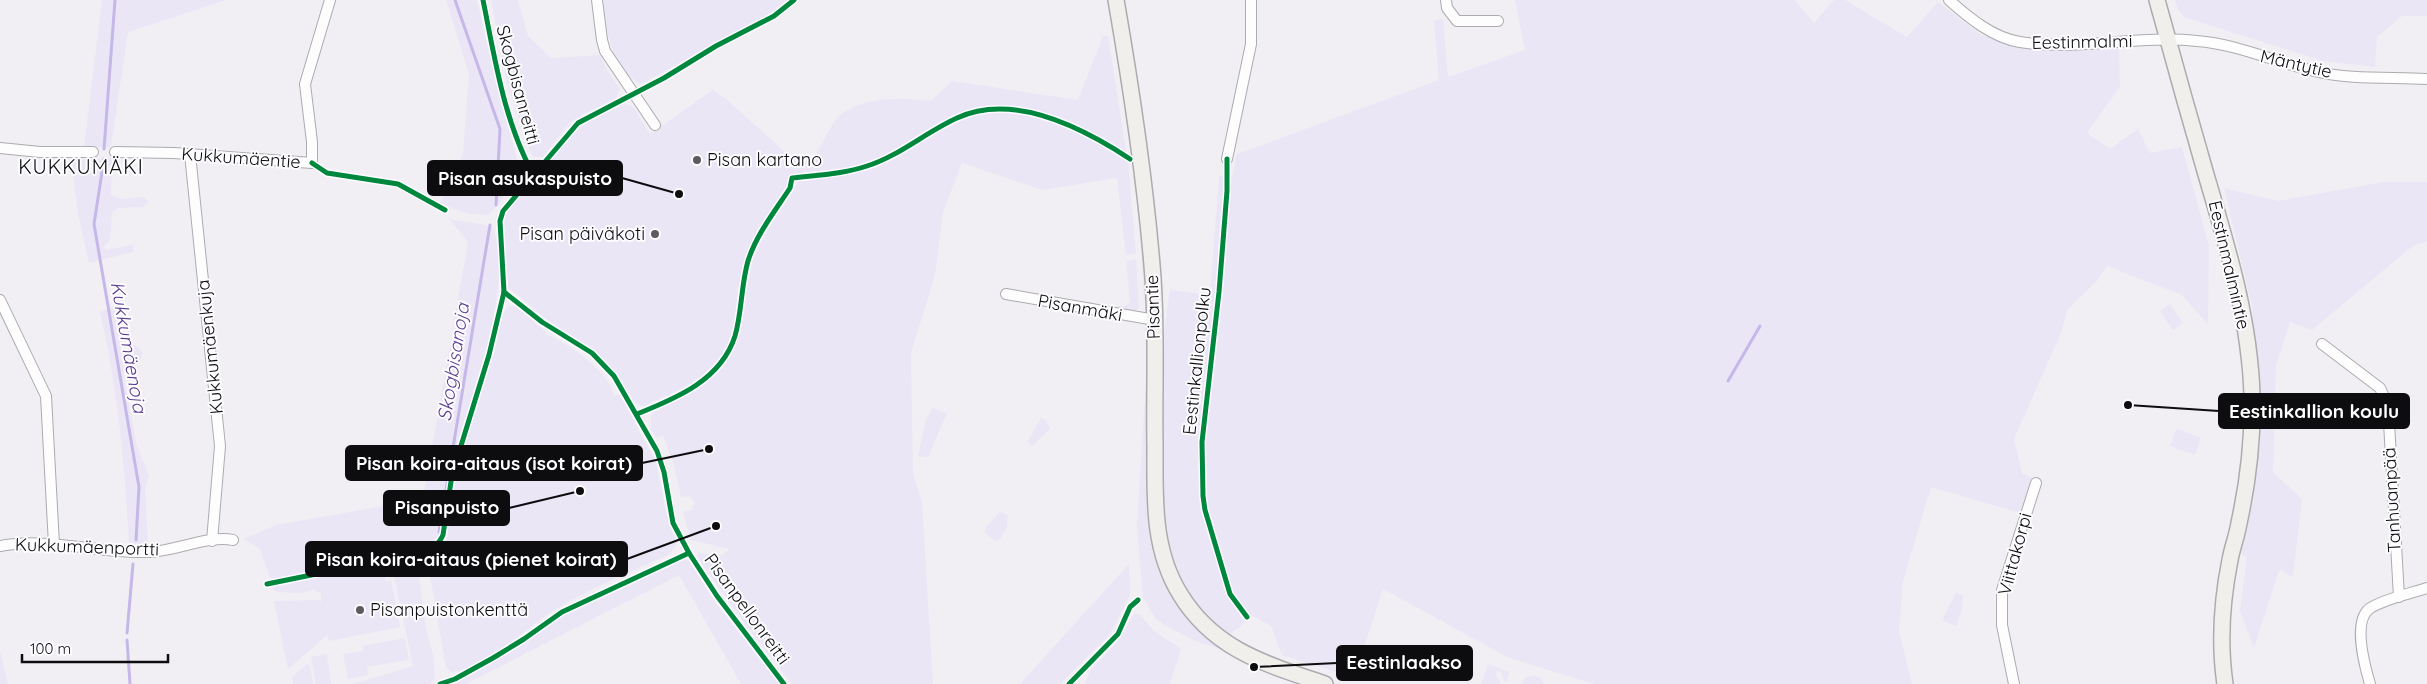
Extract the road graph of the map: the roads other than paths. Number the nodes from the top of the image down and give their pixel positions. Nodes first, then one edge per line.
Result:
1 (330, 0) edge
2 (597, 0) edge
3 (1116, 0) edge
4 (1251, 0) edge
5 (1949, 0) edge
6 (2157, 0) edge
7 (1447, 4) edge
8 (1498, 20) dead end
9 (2167, 39) junction
10 (2427, 79) edge
11 (655, 125) dead end
12 (0, 148) edge
13 (93, 152) dead end
14 (115, 152) dead end
15 (190, 154) junction
16 (1227, 160) dead end
17 (1006, 294) dead end
18 (0, 300) edge
19 (1154, 320) junction
20 (2322, 344) dead end
21 (2036, 483) dead end
22 (233, 540) dead end
23 (212, 541) junction
24 (54, 545) junction
25 (0, 546) edge
26 (2427, 588) edge
27 (2399, 597) junction
28 (1325, 684) edge
29 (2014, 684) edge
30 (2225, 684) edge
31 (2370, 684) edge

1 - 15 street, Kukkumäentie
2 - 11 street
3 - 19 street, Pisantie
4 - 16 street
5 - 9 street, Eestinmalmi
6 - 9 street, Eestinmalmintie
7 - 8 street
9 - 10 street, Mäntytie
9 - 30 street, Eestinmalmintie
12 - 13 street
14 - 15 street, Kukkumäentie
15 - 23 street, Kukkumäenkuja
17 - 19 street, Pisanmäki
18 - 24 street
19 - 28 street, Pisantie
20 - 27 street, Tanhuanpää
21 - 29 street, Viittakorpi
22 - 23 street, Kukkumäenportti
23 - 24 street, Kukkumäenportti
24 - 25 street, Kukkumäenportti
26 - 27 street
27 - 31 street

